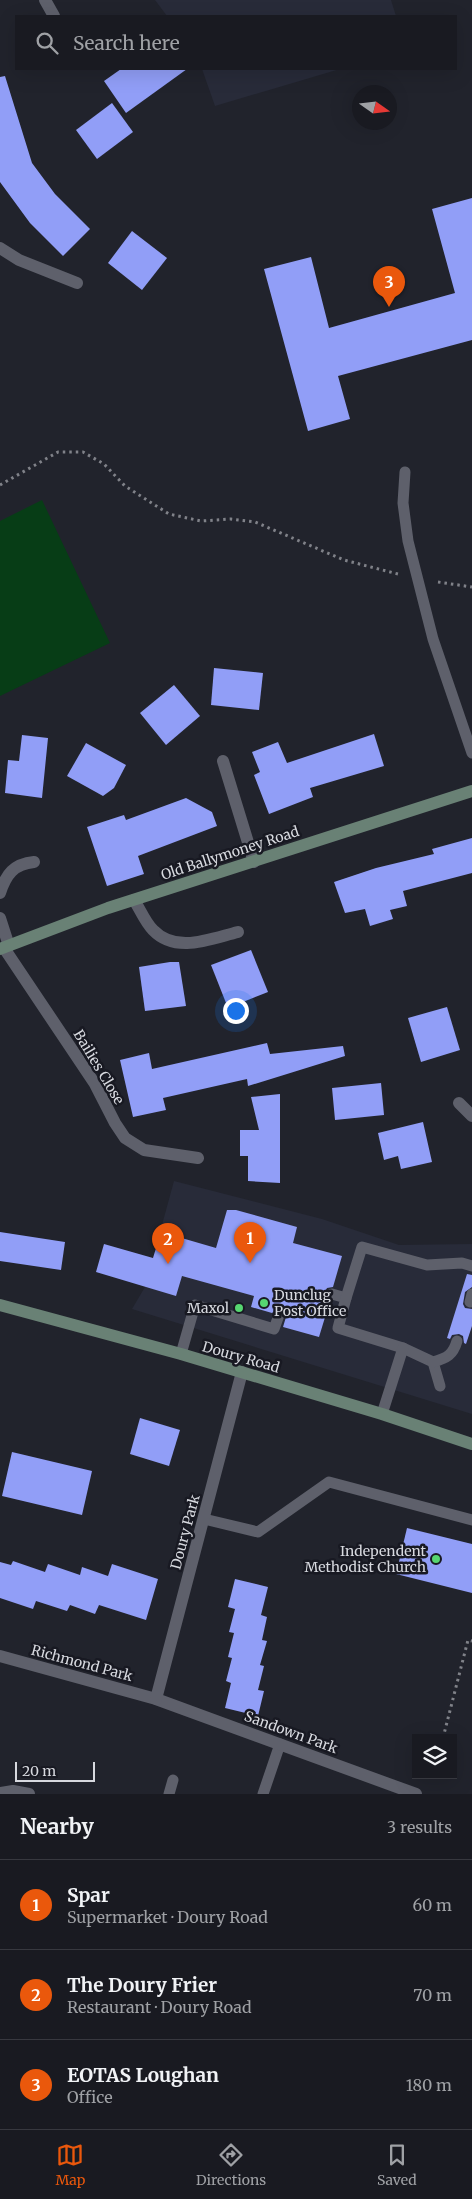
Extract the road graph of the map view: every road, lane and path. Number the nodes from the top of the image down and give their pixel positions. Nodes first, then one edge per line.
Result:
1 (45, 0) edge
2 (53, 15) edge
3 (0, 248) edge
4 (78, 283) dead end
5 (405, 472) dead end
6 (0, 485) edge
7 (418, 579) junction
8 (472, 587) edge
9 (472, 753) edge
10 (223, 761) dead end
11 (472, 792) edge
12 (34, 862) dead end
13 (254, 862) junction
14 (0, 893) edge
15 (134, 900) junction
16 (0, 918) edge
17 (238, 932) dead end
18 (4, 948) edge
19 (459, 1103) dead end
20 (472, 1116) edge
21 (198, 1158) dead end
22 (472, 1266) edge
23 (332, 1294) dead end
24 (346, 1298) junction
25 (0, 1305) edge
26 (279, 1315) dead end
27 (458, 1341) dead end
28 (402, 1348) junction
29 (181, 1354) junction
30 (433, 1362) junction
31 (242, 1372) junction
32 (440, 1386) dead end
33 (382, 1414) junction
34 (472, 1444) edge
35 (204, 1519) junction
36 (472, 1520) edge
37 (472, 1641) edge
38 (0, 1656) edge
39 (156, 1699) junction
40 (444, 1734) edge
41 (280, 1744) junction
42 (173, 1780) dead end
43 (0, 1793) edge
44 (29, 1794) edge
45 (169, 1794) edge
46 (264, 1794) edge
47 (416, 1794) edge

1 - 2 street
3 - 4 street
5 - 7 lane
6 - 7 path
7 - 8 path
7 - 9 lane
10 - 13 street
11 - 13 street, Old Ballymoney Road
12 - 14 street
13 - 15 street, Old Ballymoney Road
15 - 17 street
15 - 18 street, Old Ballymoney Road
16 - 18 street, Bailies Close
18 - 21 street, Bailies Close
19 - 20 street
22 - 24 lane
23 - 24 lane
24 - 28 lane
25 - 29 street, Doury Road
26 - 29 lane
27 - 30 lane
28 - 30 lane
28 - 33 lane
29 - 31 street, Doury Road
30 - 32 lane
31 - 33 street, Doury Road
31 - 35 street, Doury Park
33 - 34 street, Doury Road
35 - 36 lane
35 - 39 street, Doury Park
37 - 40 path
38 - 39 street, Richmond Park
39 - 41 street, Sandown Park
41 - 46 lane
41 - 47 street, Sandown Park
42 - 45 lane
43 - 44 street

